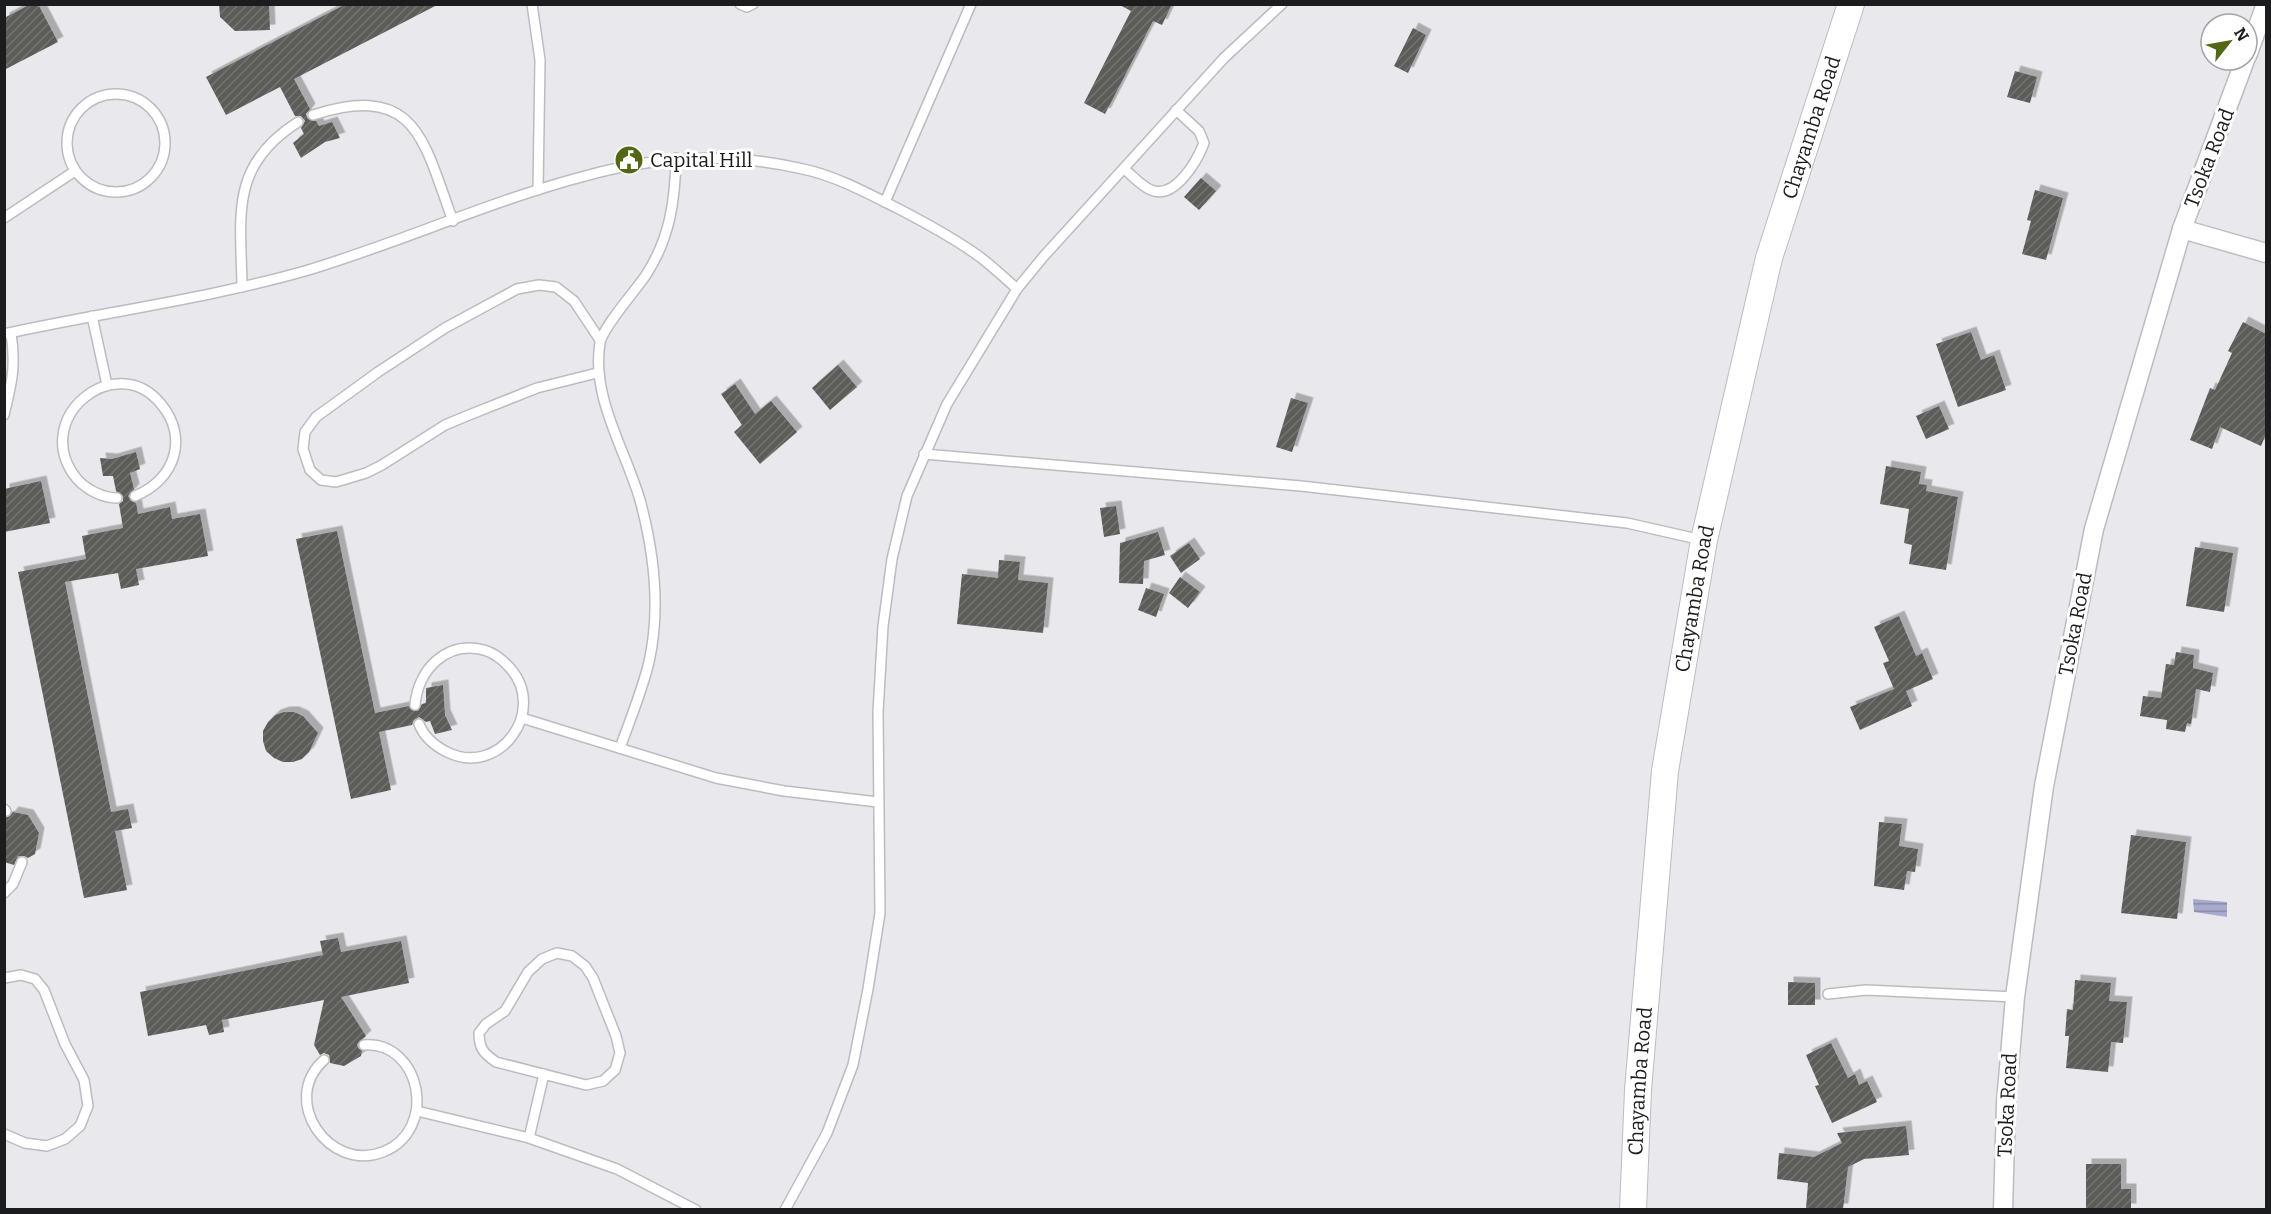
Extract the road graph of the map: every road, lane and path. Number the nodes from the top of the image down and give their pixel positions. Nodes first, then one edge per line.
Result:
1 (532, 4) edge
2 (741, 4) edge
3 (753, 4) edge
4 (971, 4) edge
5 (1282, 4) edge
6 (1851, 4) edge
7 (2266, 4) edge
8 (2259, 23) edge
9 (2241, 72) edge
10 (1176, 110) junction
11 (313, 115) dead end
12 (298, 122) dead end
13 (676, 158) junction
14 (1124, 169) junction
15 (75, 171) junction
16 (538, 190) junction
17 (885, 202) junction
18 (4, 218) edge
19 (453, 221) junction
20 (2182, 229) junction
21 (2266, 254) edge
22 (242, 287) junction
23 (1017, 289) junction
24 (92, 316) junction
25 (8, 334) edge
26 (600, 340) junction
27 (597, 373) junction
28 (9, 378) edge
29 (107, 385) junction
30 (4, 415) edge
31 (924, 454) junction
32 (135, 496) dead end
33 (117, 498) dead end
34 (1704, 540) junction
35 (415, 705) dead end
36 (522, 718) junction
37 (419, 724) dead end
38 (620, 748) junction
39 (878, 802) junction
40 (22, 862) dead end
41 (4, 893) edge
42 (4, 978) edge
43 (1828, 994) dead end
44 (2015, 997) junction
45 (364, 1044) dead end
46 (324, 1060) dead end
47 (544, 1074) junction
48 (417, 1111) junction
49 (4, 1134) edge
50 (529, 1138) junction
51 (696, 1209) edge
52 (786, 1209) edge
53 (1633, 1209) edge
54 (2003, 1209) edge

1 - 16 lane
2 - 3 lane
4 - 17 lane
5 - 10 lane
6 - 34 main road, Chayamba Road
7 - 8 street, Tsoka Road
9 - 20 street, Tsoka Road
10 - 14 lane
10 - 14 lane
11 - 19 lane
12 - 22 lane
13 - 16 lane
13 - 17 lane
13 - 26 lane
14 - 23 lane
15 - 15 lane
15 - 18 lane
16 - 19 lane
17 - 23 lane
19 - 22 lane
20 - 21 street
20 - 44 street, Tsoka Road
22 - 24 lane
23 - 31 lane
24 - 25 lane
24 - 29 lane
25 - 28 lane
26 - 27 lane
26 - 27 lane
27 - 38 lane
28 - 30 lane
29 - 32 lane
29 - 33 lane
31 - 34 lane
31 - 39 lane
34 - 53 main road, Chayamba Road
35 - 36 lane
36 - 37 lane
36 - 38 lane
38 - 39 lane
39 - 52 lane
40 - 41 lane
42 - 49 lane
43 - 44 lane
44 - 54 street, Tsoka Road
45 - 48 lane
46 - 48 lane
47 - 47 lane
47 - 50 lane
48 - 50 lane
50 - 51 lane

